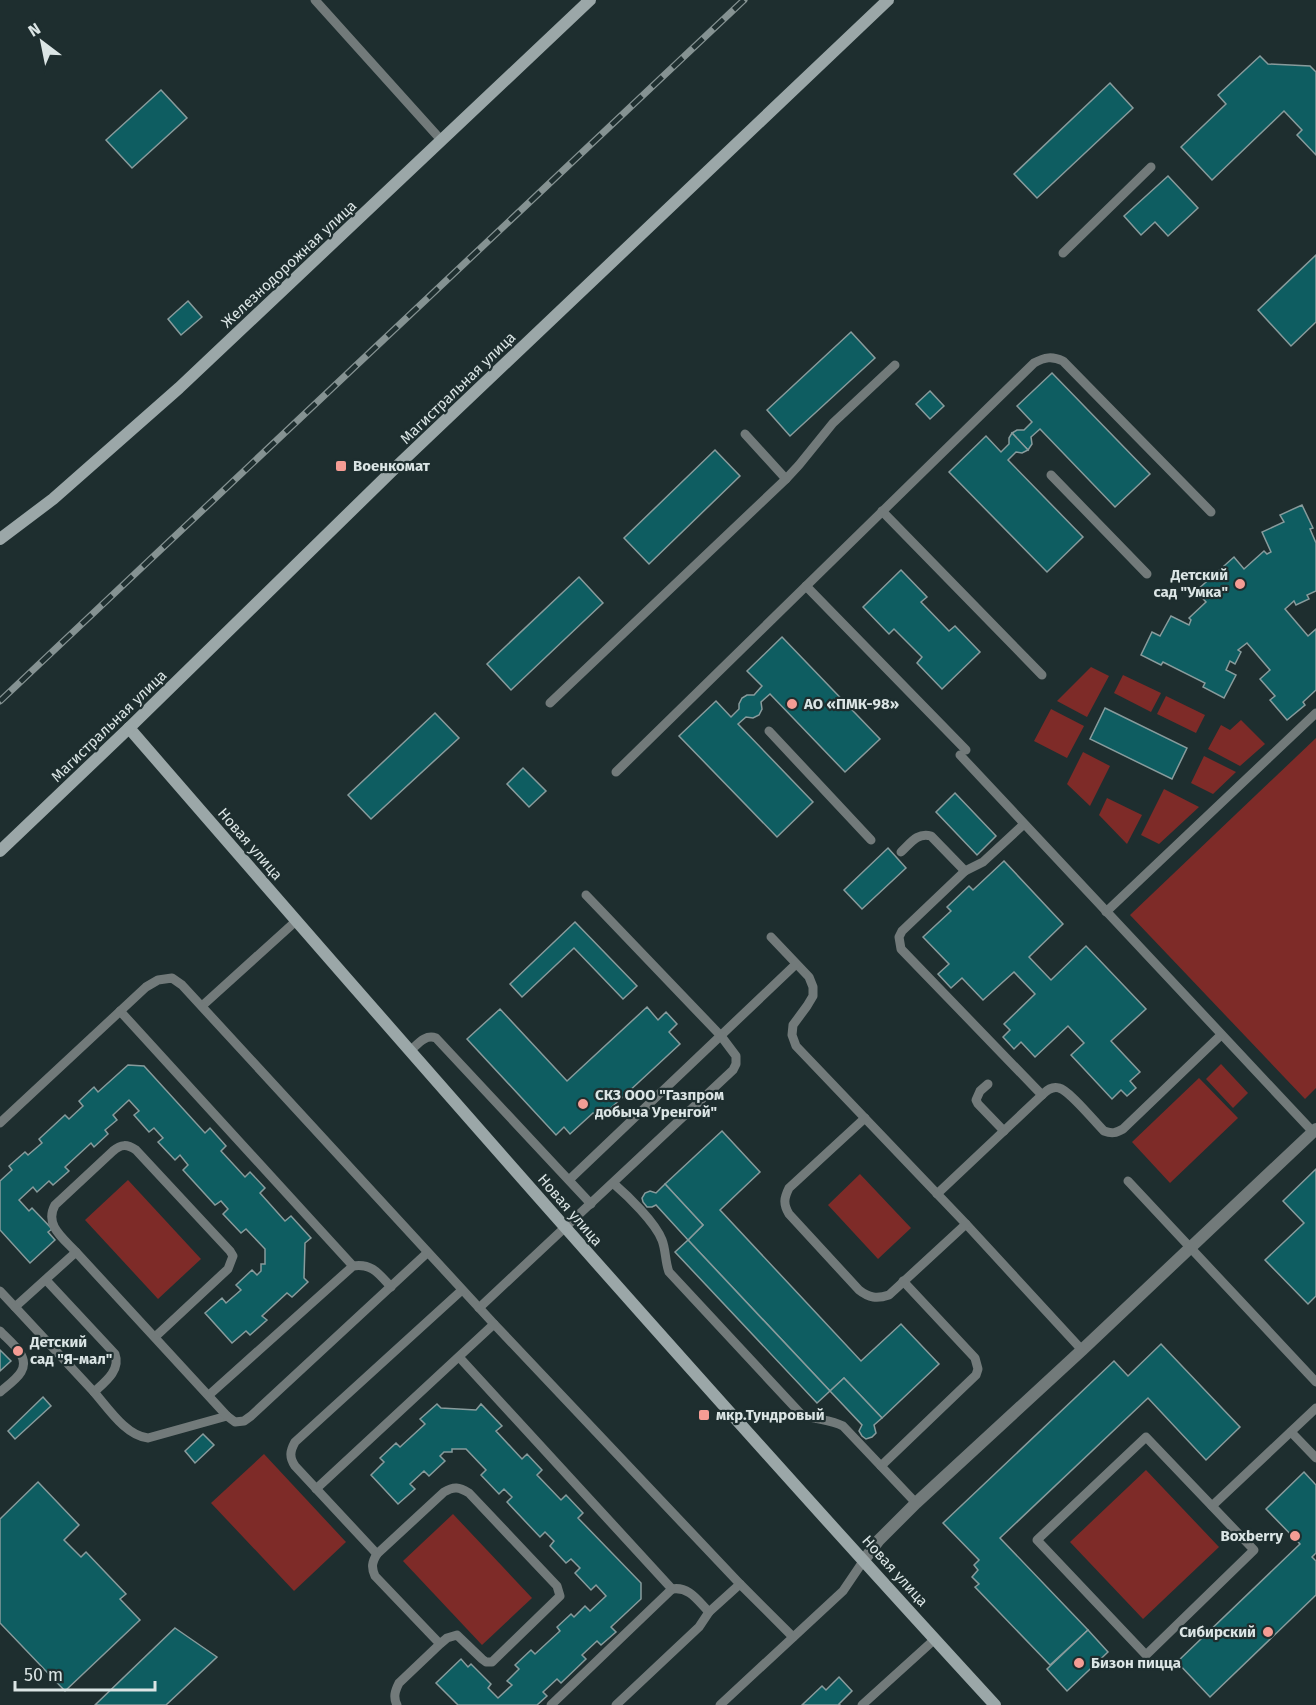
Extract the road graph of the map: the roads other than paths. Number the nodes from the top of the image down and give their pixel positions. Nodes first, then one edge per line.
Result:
1 (315, 0) edge
2 (590, 0) edge
3 (888, 0) edge
4 (442, 141) junction
5 (1151, 167) dead end
6 (1063, 253) dead end
7 (895, 365) dead end
8 (745, 434) dead end
9 (1051, 475) dead end
10 (786, 478) junction
11 (882, 511) junction
12 (1211, 512) dead end
13 (0, 539) edge
14 (1147, 574) dead end
15 (806, 586) junction
16 (1042, 675) dead end
17 (550, 703) dead end
18 (1316, 713) edge
19 (129, 728) junction
20 (769, 731) dead end
21 (616, 772) dead end
22 (1024, 824) junction
23 (871, 840) dead end
24 (0, 851) edge
25 (901, 852) dead end
26 (964, 871) junction
27 (586, 895) dead end
28 (1106, 912) junction
29 (296, 921) junction
30 (771, 937) dead end
31 (796, 964) junction
32 (202, 1006) junction
33 (120, 1011) junction
34 (1221, 1035) junction
35 (721, 1036) junction
36 (410, 1051) junction
37 (988, 1084) dead end
38 (1042, 1095) junction
39 (865, 1118) junction
40 (0, 1124) edge
41 (1004, 1131) junction
42 (1314, 1131) edge
43 (569, 1180) junction
44 (1128, 1181) dead end
45 (613, 1184) junction
46 (937, 1194) junction
47 (591, 1204) junction
48 (966, 1224) junction
49 (566, 1227) junction
50 (1191, 1248) junction
51 (76, 1252) junction
52 (428, 1253) junction
53 (353, 1266) junction
54 (46, 1280) junction
55 (903, 1281) junction
56 (391, 1287) junction
57 (462, 1290) junction
58 (0, 1291) edge
59 (15, 1306) junction
60 (479, 1308) junction
61 (494, 1324) junction
62 (0, 1331) edge
63 (155, 1337) junction
64 (1082, 1350) junction
65 (459, 1357) junction
66 (1316, 1382) edge
67 (0, 1392) edge
68 (94, 1392) junction
69 (209, 1395) junction
70 (1316, 1408) edge
71 (227, 1416) junction
72 (1291, 1432) junction
73 (1316, 1458) edge
74 (881, 1466) junction
75 (316, 1489) junction
76 (916, 1503) junction
77 (1212, 1506) junction
78 (378, 1554) junction
79 (864, 1560) junction
80 (740, 1584) junction
81 (672, 1589) junction
82 (709, 1612) junction
83 (793, 1637) junction
84 (935, 1639) junction
85 (440, 1644) junction
86 (397, 1705) edge
87 (551, 1705) edge
88 (616, 1705) edge
89 (720, 1705) edge
90 (862, 1705) edge
91 (995, 1705) edge

1 - 4 lane
2 - 4 main road, Железнодорожная улица
3 - 19 main road, Магистральная улица
4 - 13 main road, Железнодорожная улица
5 - 6 lane
7 - 10 lane
8 - 10 lane
9 - 14 lane
10 - 17 lane
11 - 12 lane
11 - 15 lane
11 - 16 lane
15 - 21 lane
15 - 22 lane
18 - 28 lane
19 - 24 main road, Магистральная улица
19 - 29 main road, Новая улица
20 - 23 lane
22 - 26 lane
22 - 28 lane
25 - 26 lane
26 - 38 lane
27 - 35 lane
28 - 34 lane
29 - 32 lane
29 - 36 main road, Новая улица
30 - 31 lane
31 - 35 lane
31 - 39 lane
32 - 33 lane
32 - 52 lane
33 - 40 lane
33 - 53 lane
34 - 38 lane
34 - 42 lane
35 - 43 lane
35 - 45 lane
36 - 43 lane
36 - 49 main road, Новая улица
37 - 41 lane
38 - 41 lane
39 - 46 lane
39 - 55 lane
41 - 46 lane
42 - 50 street
43 - 47 lane
44 - 50 lane
45 - 47 lane
45 - 74 lane
46 - 48 lane
47 - 49 lane
48 - 55 lane
48 - 64 lane
49 - 60 lane
49 - 79 main road, Новая улица
50 - 64 street
50 - 66 lane
51 - 54 lane
51 - 63 lane
51 - 63 lane
52 - 56 lane
52 - 57 lane
53 - 56 lane
53 - 69 lane
54 - 59 lane
54 - 68 lane
55 - 74 lane
56 - 71 lane
57 - 60 lane
57 - 75 lane
58 - 59 lane
59 - 68 lane
60 - 61 lane
61 - 65 lane
61 - 80 lane
62 - 67 lane
63 - 69 lane
64 - 76 street
65 - 75 lane
65 - 81 lane
68 - 71 lane
69 - 71 lane
70 - 72 lane
72 - 73 lane
72 - 77 lane
74 - 76 lane
75 - 78 lane
76 - 79 street
77 - 77 lane
78 - 85 lane
78 - 85 lane
79 - 83 lane
79 - 84 main road, Новая улица
80 - 82 lane
80 - 83 lane
81 - 82 lane
81 - 87 lane
82 - 88 lane
83 - 89 lane
84 - 90 lane
84 - 91 main road, Новая улица
85 - 86 lane

